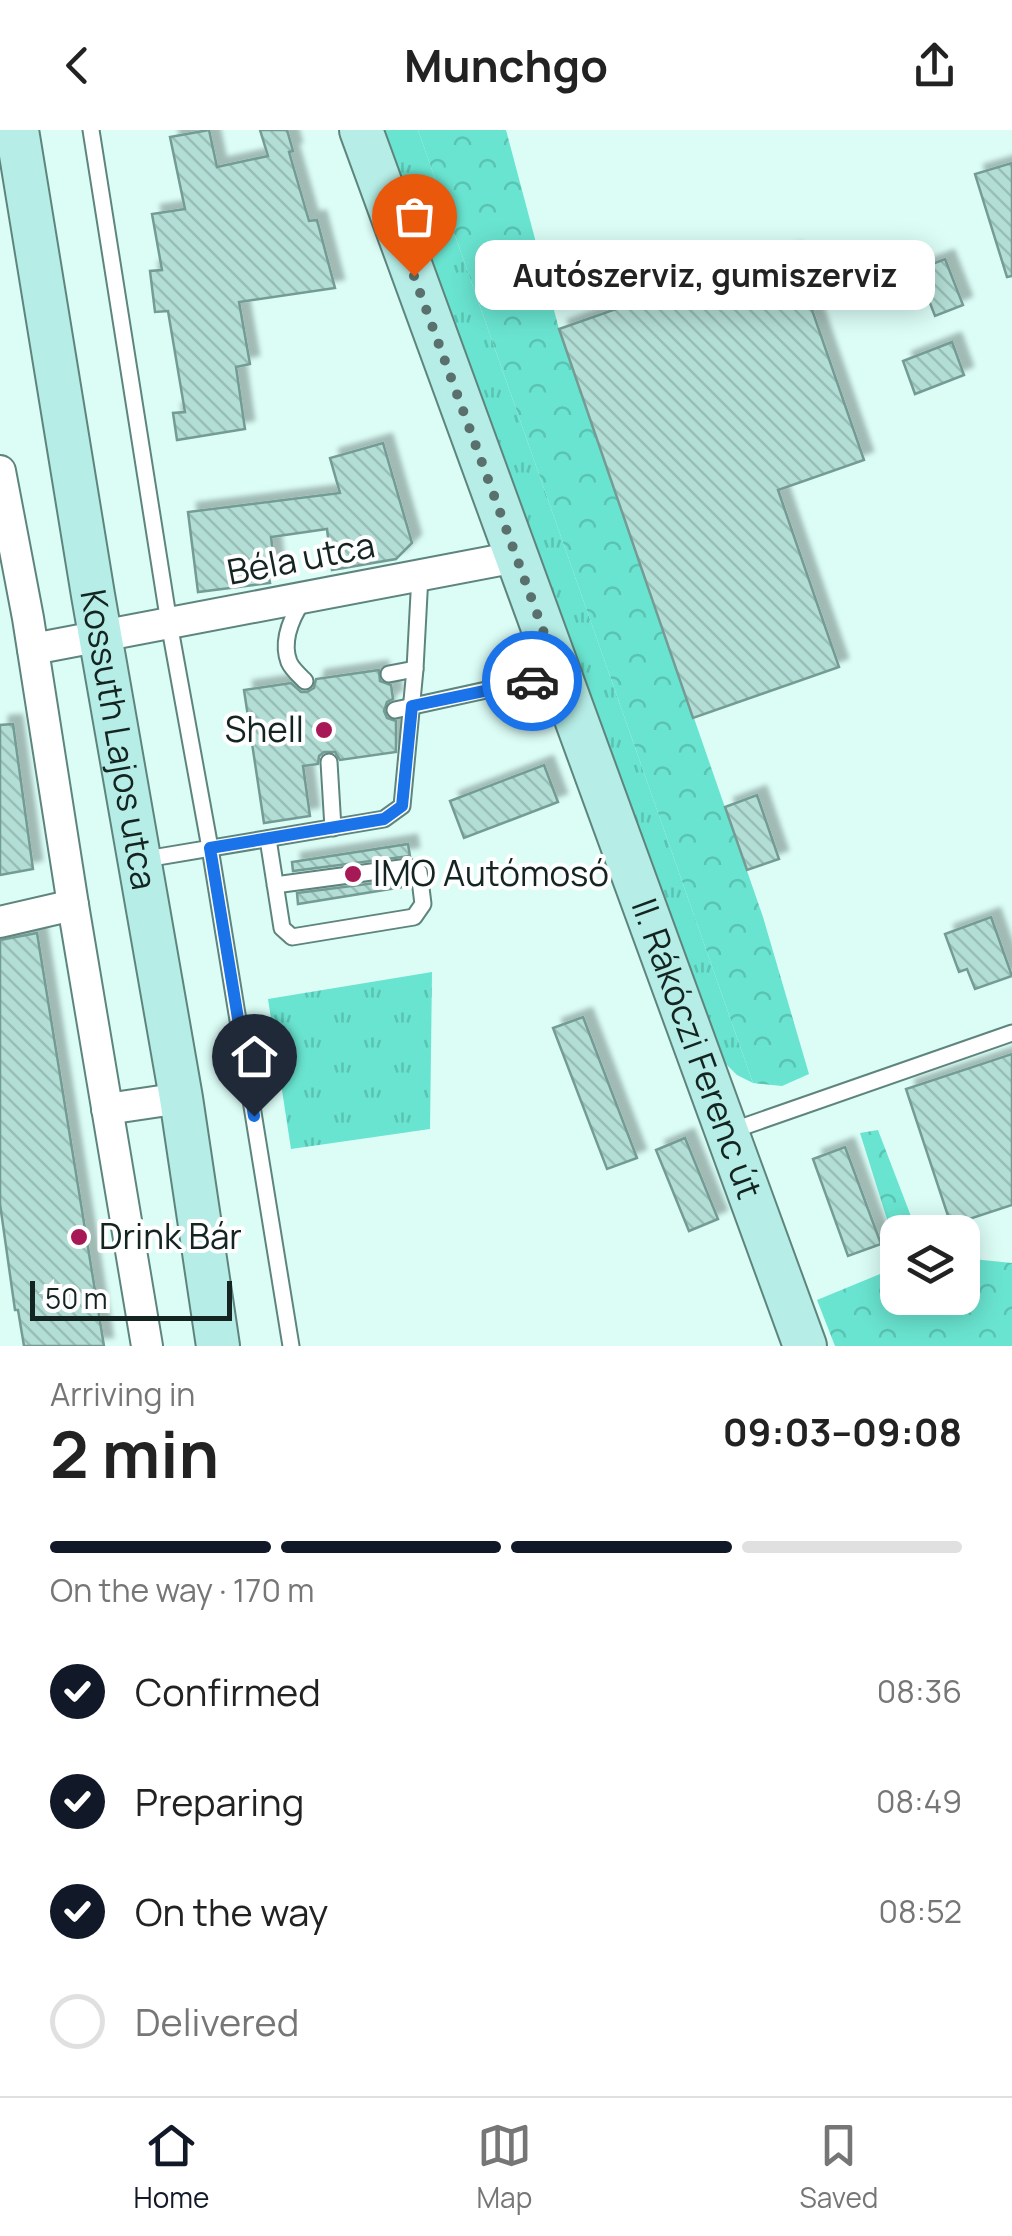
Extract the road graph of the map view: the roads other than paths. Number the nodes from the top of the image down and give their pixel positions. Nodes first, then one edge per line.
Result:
1 (16, 130) edge
2 (91, 130) edge
3 (360, 130) edge
4 (0, 472) edge
5 (516, 557) junction
6 (420, 575) junction
7 (305, 597) junction
8 (14, 620) edge
9 (169, 623) junction
10 (101, 636) junction
11 (33, 649) junction
12 (415, 669) junction
13 (389, 674) dead end
14 (559, 674) junction
15 (305, 681) dead end
16 (412, 706) junction
17 (394, 710) dead end
18 (330, 762) dead end
19 (333, 828) junction
20 (268, 839) junction
21 (210, 848) junction
22 (140, 860) junction
23 (275, 885) junction
24 (73, 904) junction
25 (0, 922) edge
26 (1012, 1033) edge
27 (181, 1098) junction
28 (107, 1109) junction
29 (727, 1132) junction
30 (147, 1346) edge
31 (218, 1346) edge
32 (291, 1346) edge
33 (805, 1346) edge

1 - 10 main road, Kossuth Lajos utca
2 - 9 lane, Kossuth Lajos utca
3 - 5 main road, II. Rákóczi Ferenc út
4 - 8 street, Kossuth Lajos utca
5 - 6 street, Béla utca
5 - 14 main road, II. Rákóczi Ferenc út
6 - 7 street, Béla utca
6 - 12 lane
7 - 9 street, Béla utca
7 - 15 lane
8 - 11 street, Kossuth Lajos utca
9 - 10 street, Béla utca
9 - 21 lane, Kossuth Lajos utca
10 - 11 street, Béla utca
10 - 22 main road, Kossuth Lajos utca
11 - 24 street, Kossuth Lajos utca
12 - 13 lane
12 - 16 lane
14 - 16 lane
14 - 29 main road, II. Rákóczi Ferenc út
16 - 17 lane
16 - 19 lane
18 - 19 lane
19 - 20 lane
20 - 21 lane
20 - 23 lane
21 - 22 lane
21 - 32 lane, Kossuth Lajos utca
22 - 27 main road, Kossuth Lajos utca
23 - 23 lane
24 - 25 street
24 - 28 street, Kossuth Lajos utca
26 - 29 lane
27 - 28 street
27 - 31 main road, Kossuth Lajos utca
28 - 30 street, Kossuth Lajos utca
29 - 33 main road, II. Rákóczi Ferenc út

